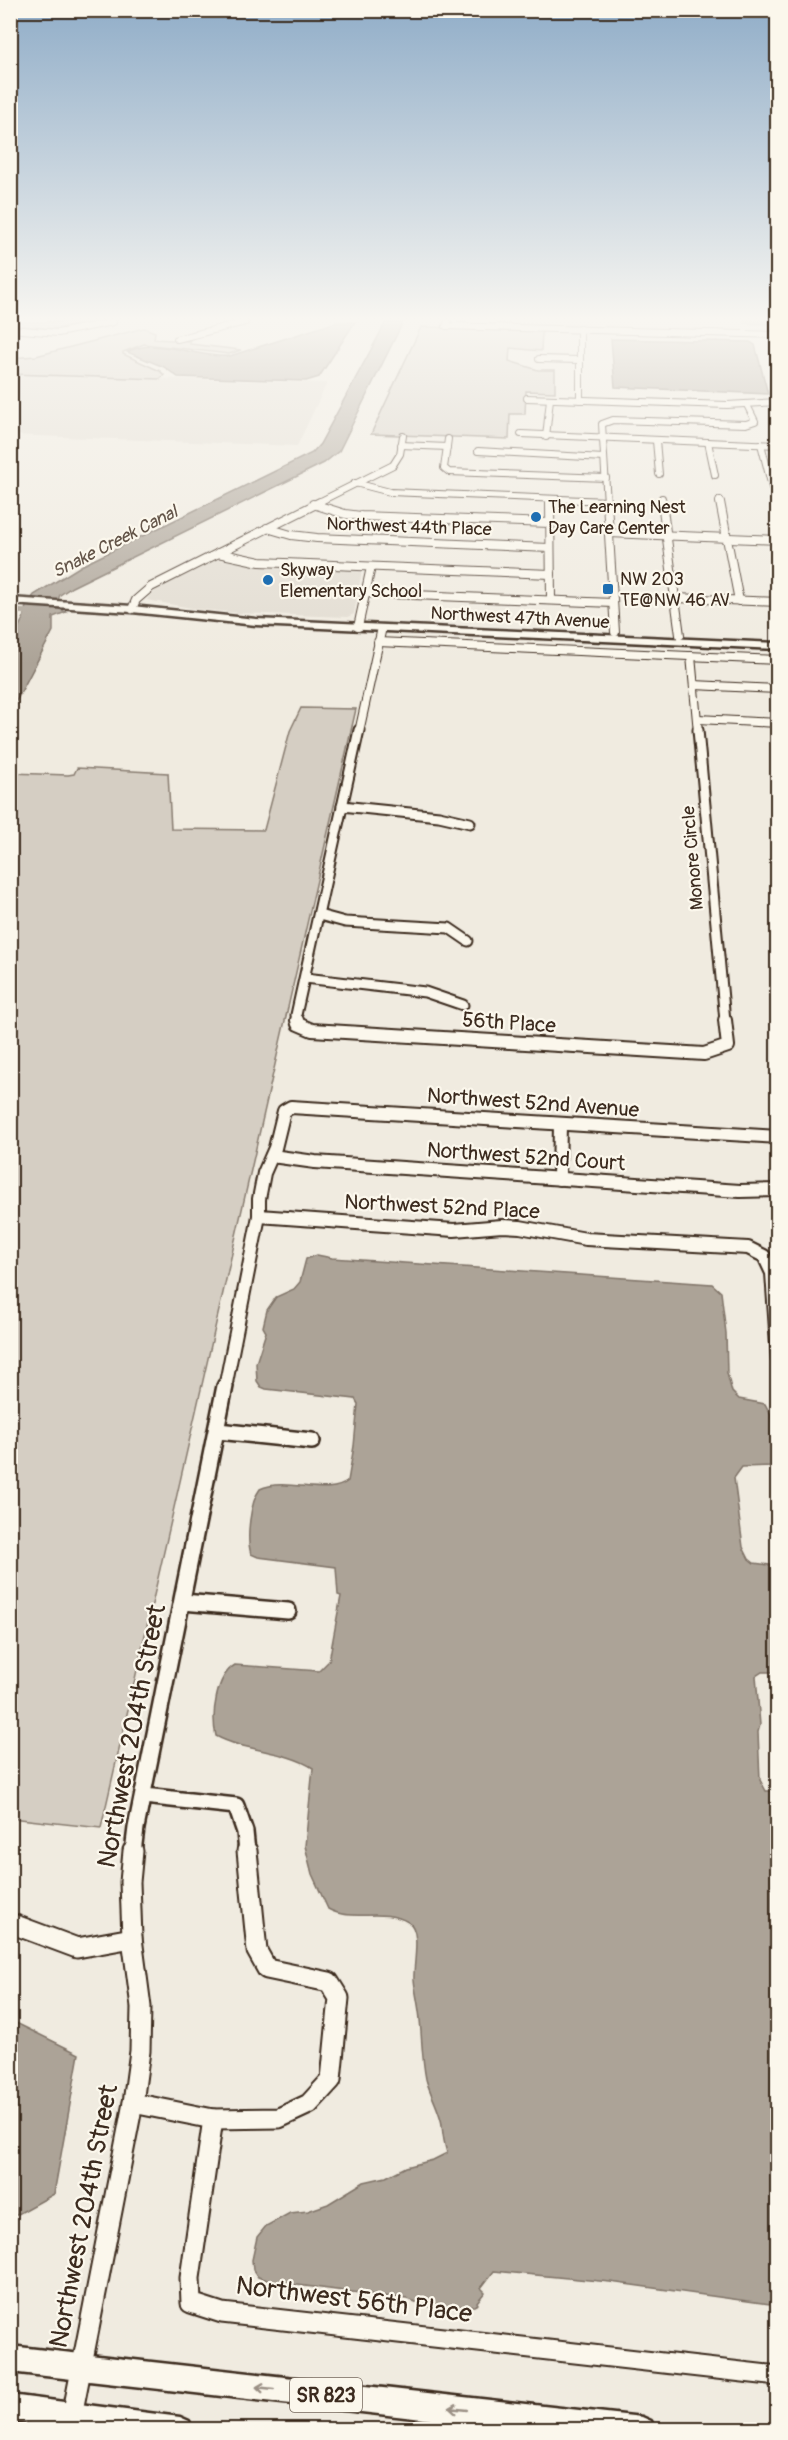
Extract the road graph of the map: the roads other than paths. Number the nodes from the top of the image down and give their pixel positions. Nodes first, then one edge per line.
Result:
1 (403, 436) dead end
2 (537, 436) edge
3 (603, 436) edge
4 (546, 437) joint
5 (448, 439) dead end
6 (603, 439) junction
7 (656, 441) junction
8 (708, 442) junction
9 (761, 444) junction
10 (401, 445) junction
11 (777, 445) edge
12 (447, 447) junction
13 (478, 451) dead end
14 (604, 458) junction
15 (766, 464) junction
16 (777, 464) edge
17 (659, 474) dead end
18 (715, 476) dead end
19 (606, 478) junction
20 (355, 483) junction
21 (774, 486) edge
22 (662, 498) dead end
23 (550, 499) junction
24 (720, 500) dead end
25 (607, 501) junction
26 (313, 504) junction
27 (777, 511) edge
28 (550, 523) junction
29 (267, 528) junction
30 (609, 534) junction
31 (666, 536) junction
32 (727, 538) junction
33 (777, 540) edge
34 (550, 548) junction
35 (218, 553) junction
36 (371, 567) junction
37 (551, 574) junction
38 (365, 593) junction
39 (675, 598) junction
40 (10, 599) edge
41 (551, 600) junction
42 (739, 601) junction
43 (777, 602) edge
44 (613, 603) junction
45 (133, 606) junction
46 (359, 624) junction
47 (381, 632) dead end
48 (615, 633) junction
49 (680, 635) junction
50 (596, 637) junction
51 (777, 640) edge
52 (378, 642) junction
53 (691, 642) junction
54 (777, 646) edge
55 (691, 656) junction
56 (777, 660) edge
57 (694, 685) junction
58 (777, 689) edge
59 (698, 719) junction
60 (777, 723) edge
61 (342, 806) junction
62 (470, 823) dead end
63 (319, 915) junction
64 (468, 941) dead end
65 (305, 978) junction
66 (463, 1005) dead end
67 (718, 1051) joint
68 (287, 1108) joint
69 (560, 1124) junction
70 (777, 1137) edge
71 (272, 1156) junction
72 (559, 1179) junction
73 (777, 1190) edge
74 (259, 1216) junction
75 (777, 1359) edge
76 (218, 1431) junction
77 (312, 1441) dead end
78 (183, 1602) junction
79 (288, 1611) dead end
80 (144, 1796) junction
81 (10, 1923) edge
82 (132, 1938) junction
83 (133, 2103) junction
84 (213, 2119) junction
85 (10, 2359) edge
86 (81, 2368) junction
87 (777, 2376) edge
88 (10, 2408) edge
89 (72, 2416) junction
90 (180, 2430) edge
91 (642, 2430) edge

1 - 10 street
2 - 4 street
3 - 6 street
4 - 6 street
5 - 12 street
6 - 7 street
6 - 14 street
7 - 8 street
7 - 17 street
8 - 9 street
8 - 18 street
9 - 11 street
9 - 15 street
10 - 12 street
10 - 20 street
12 - 19 street
13 - 14 street
14 - 19 street
15 - 16 street
15 - 21 street
19 - 25 street
20 - 23 street
20 - 26 street
21 - 27 street
22 - 31 street
23 - 25 street
23 - 28 street
24 - 32 street
25 - 30 street
26 - 28 street
26 - 29 street
28 - 34 street
29 - 34 street, Northwest 44th Place
29 - 35 street
30 - 31 street
30 - 44 street
31 - 32 street
31 - 39 street
32 - 33 street
32 - 42 street
34 - 37 street
35 - 36 street
35 - 45 street
36 - 37 street
36 - 38 street
37 - 41 street
38 - 41 street
38 - 46 street
39 - 42 street
39 - 49 street
40 - 45 main road, Northwest 47th Avenue
41 - 44 street
42 - 43 street
44 - 48 street
45 - 46 main road, Northwest 47th Avenue
46 - 48 main road, Northwest 47th Avenue
46 - 50 main road, Northwest 47th Avenue
47 - 52 street
48 - 49 main road, Northwest 47th Avenue
48 - 50 main road
49 - 51 main road, Northwest 47th Avenue
49 - 53 main road
50 - 53 main road, Northwest 47th Avenue
52 - 55 street
52 - 61 street
53 - 54 main road, Northwest 47th Avenue
55 - 56 street
55 - 57 street, Monore Circle
57 - 58 street
57 - 59 street, Monore Circle
59 - 60 street
59 - 67 street, Monore Circle
61 - 62 street
61 - 63 street
63 - 64 street
63 - 65 street
65 - 66 street
65 - 67 street, 56th Place
68 - 69 street, Northwest 52nd Avenue
68 - 71 street, Northwest 204th Street
69 - 70 street, Northwest 52nd Avenue
69 - 72 street
71 - 72 street, Northwest 52nd Court
71 - 74 street, Northwest 204th Street
72 - 73 street, Northwest 52nd Court
74 - 75 street, Northwest 52nd Place
74 - 76 street, Northwest 204th Street
76 - 77 street
76 - 78 street, Northwest 204th Street
78 - 79 street
78 - 80 street, Northwest 204th Street
80 - 82 street, Northwest 204th Street
80 - 84 street
81 - 82 street
82 - 83 street, Northwest 204th Street
83 - 84 street
83 - 86 street, Northwest 204th Street
84 - 87 street, Northwest 56th Place
85 - 86 main road, SR 823
86 - 89 street, Northwest 204th Street
91 -> 86 main road, SR 823
88 - 89 main road
89 - 90 main road

